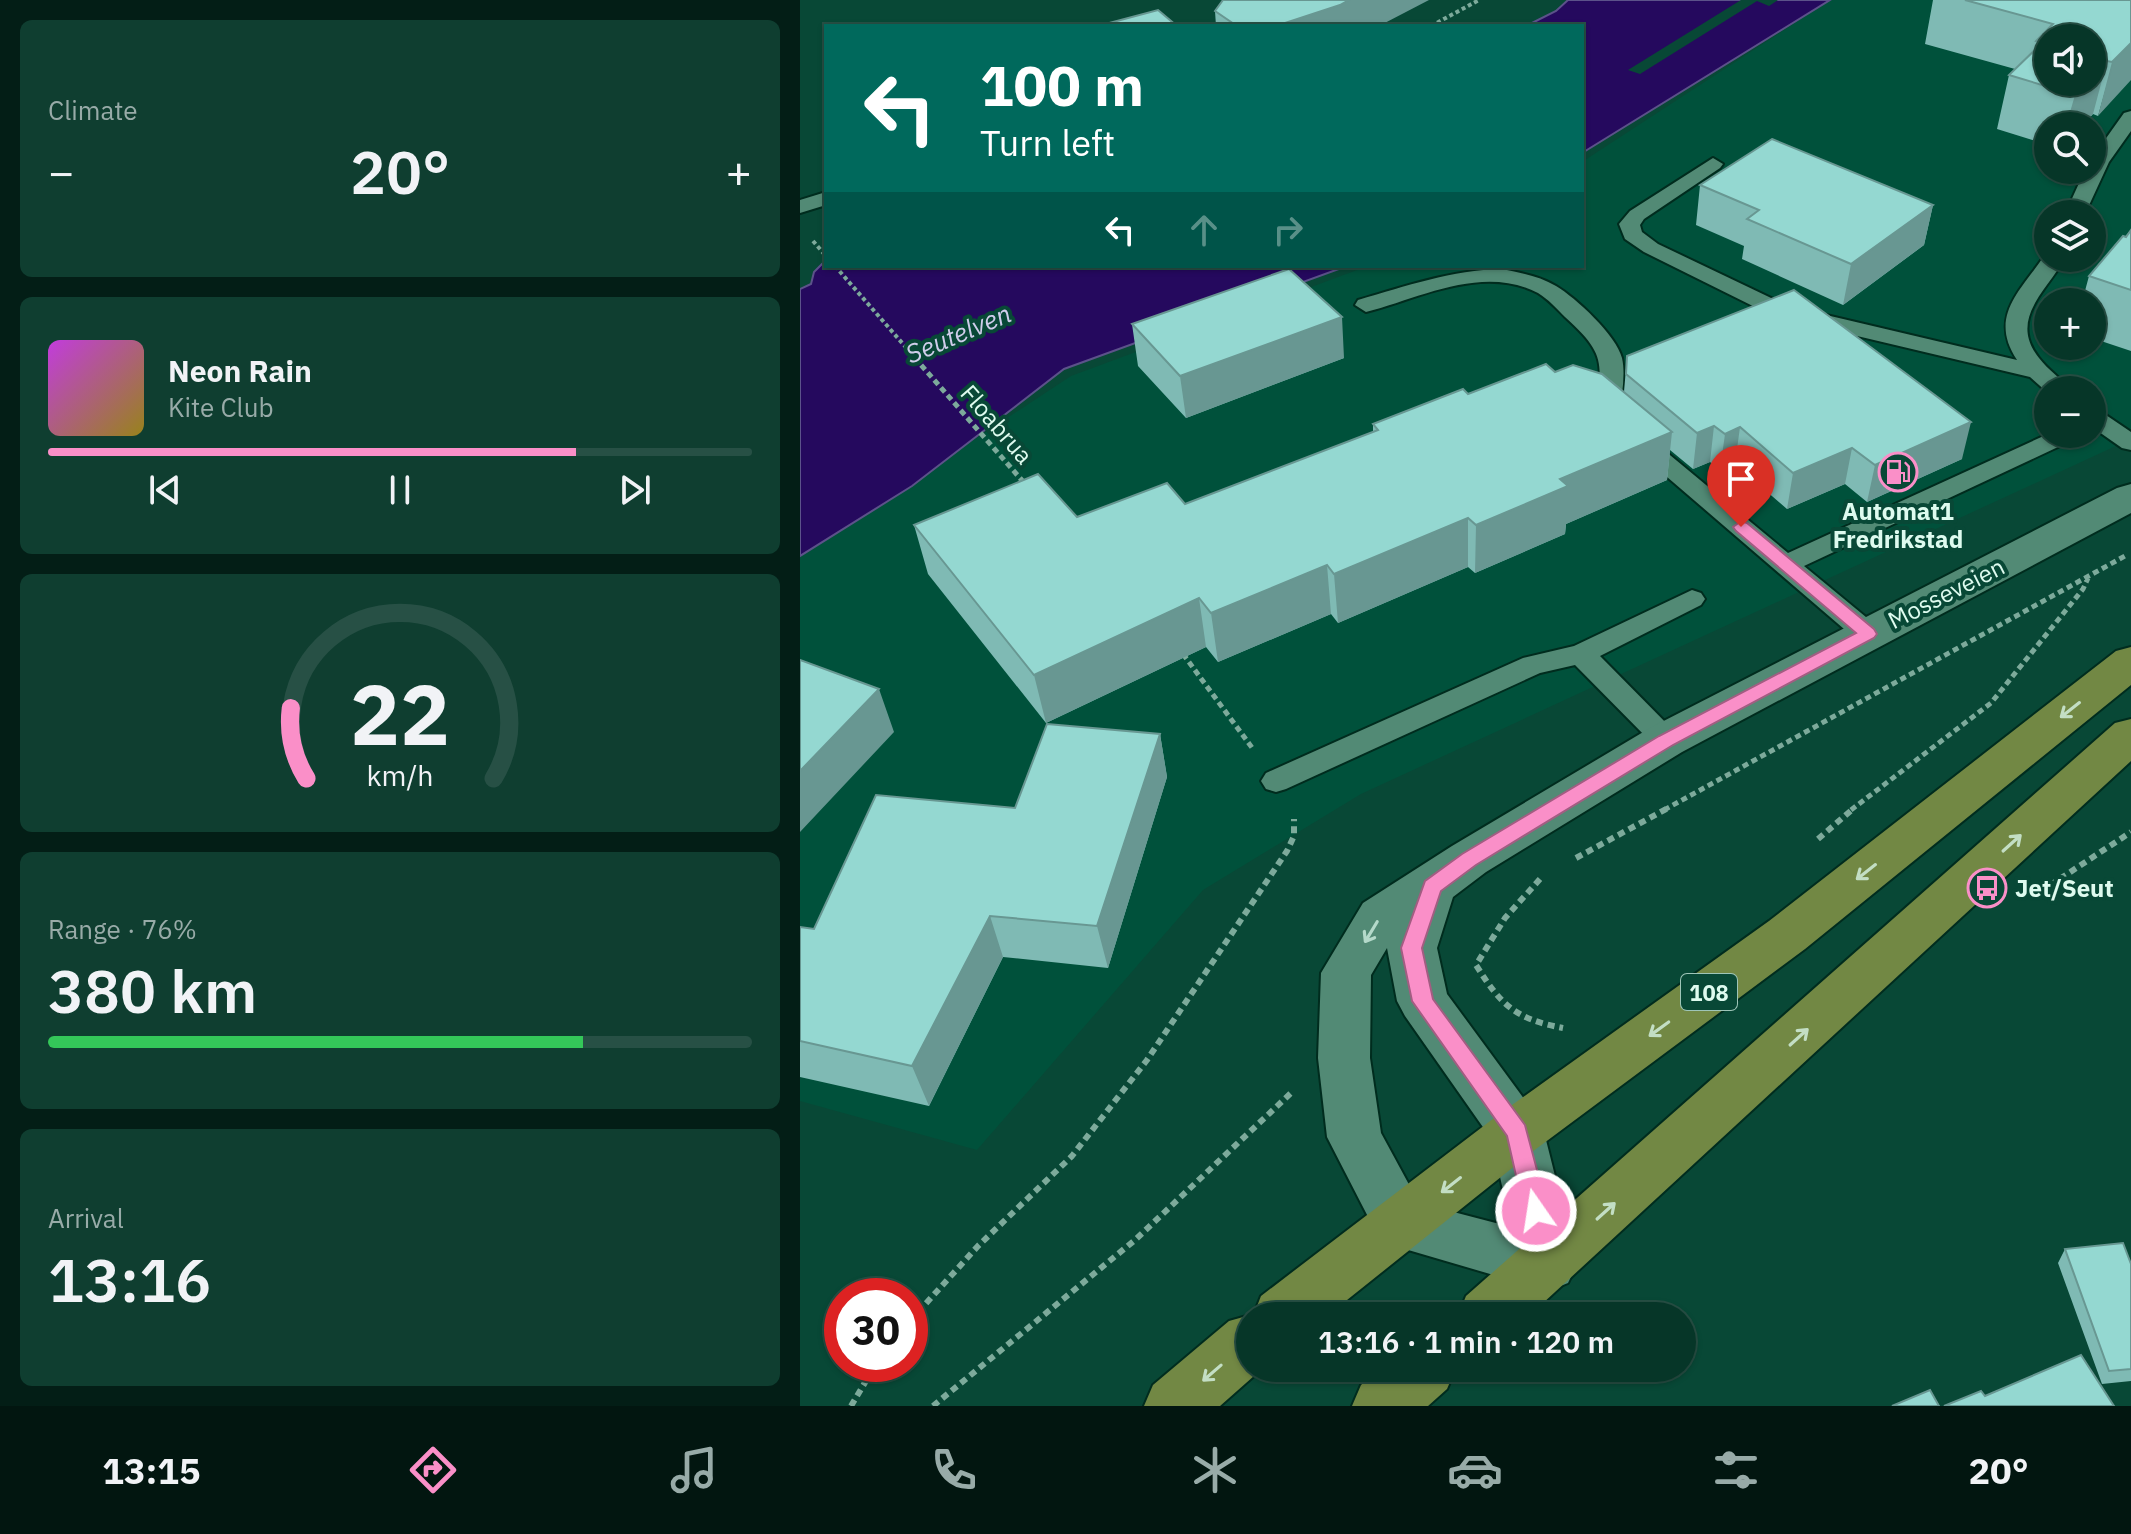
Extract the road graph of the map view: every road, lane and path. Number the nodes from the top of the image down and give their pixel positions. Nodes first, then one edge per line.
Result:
1 (1479, 0) edge
2 (1435, 24) edge
3 (2131, 117) edge
4 (1713, 164) dead end
5 (824, 199) edge
6 (2081, 200) edge
7 (800, 207) edge
8 (837, 268) edge
9 (2044, 272) edge
10 (1366, 305) dead end
11 (2034, 371) junction
12 (2040, 376) edge
13 (1582, 406) edge
14 (1608, 414) junction
15 (2106, 427) edge
16 (2131, 443) edge
17 (2037, 448) edge
18 (1027, 486) edge
19 (2131, 497) edge
20 (2131, 552) edge
21 (1786, 564) junction
22 (2088, 578) junction
23 (1692, 599) dead end
24 (1868, 634) junction
25 (1179, 649) edge
26 (1581, 654) junction
27 (2131, 662) edge
28 (2131, 735) edge
29 (1666, 740) junction
30 (1276, 781) junction
31 (2131, 832) edge
32 (1817, 841) dead end
33 (1571, 861) dead end
34 (1543, 876) dead end
35 (1432, 886) junction
36 (2040, 892) dead end
37 (1577, 1030) dead end
38 (1298, 1087) dead end
39 (1517, 1132) junction
40 (1401, 1224) junction
41 (1548, 1264) junction
42 (928, 1301) edge
43 (1300, 1302) edge
44 (1503, 1302) edge
45 (1236, 1353) edge
46 (865, 1382) edge
47 (1410, 1382) edge
48 (851, 1406) edge
49 (933, 1406) edge
50 (1174, 1406) edge
51 (1382, 1406) edge

1 - 2 path
3 - 6 lane
4 - 11 lane
5 - 7 lane
8 - 18 path, Floabrua
9 - 11 lane
10 - 14 lane
11 - 12 lane
13 - 14 lane
14 - 21 lane
15 - 16 lane
17 - 21 lane
19 - 24 street, Mosseveien
20 - 22 path
21 - 24 lane
22 - 32 path
22 - 33 path
23 - 26 lane
24 - 29 street, Mosseveien
25 - 30 path
26 - 29 lane
26 - 30 lane
27 -> 39 main road, 108
41 -> 28 main road
29 - 35 street, Mosseveien
30 - 42 path
31 - 36 path
34 - 37 path
35 - 39 street
35 -> 40 street, Mosseveien
38 - 49 path
39 -> 40 main road, 108
39 - 41 street
40 - 41 street
40 - 43 main road, 108
41 - 44 main road
45 -> 50 main road
46 - 48 path
47 - 51 main road

